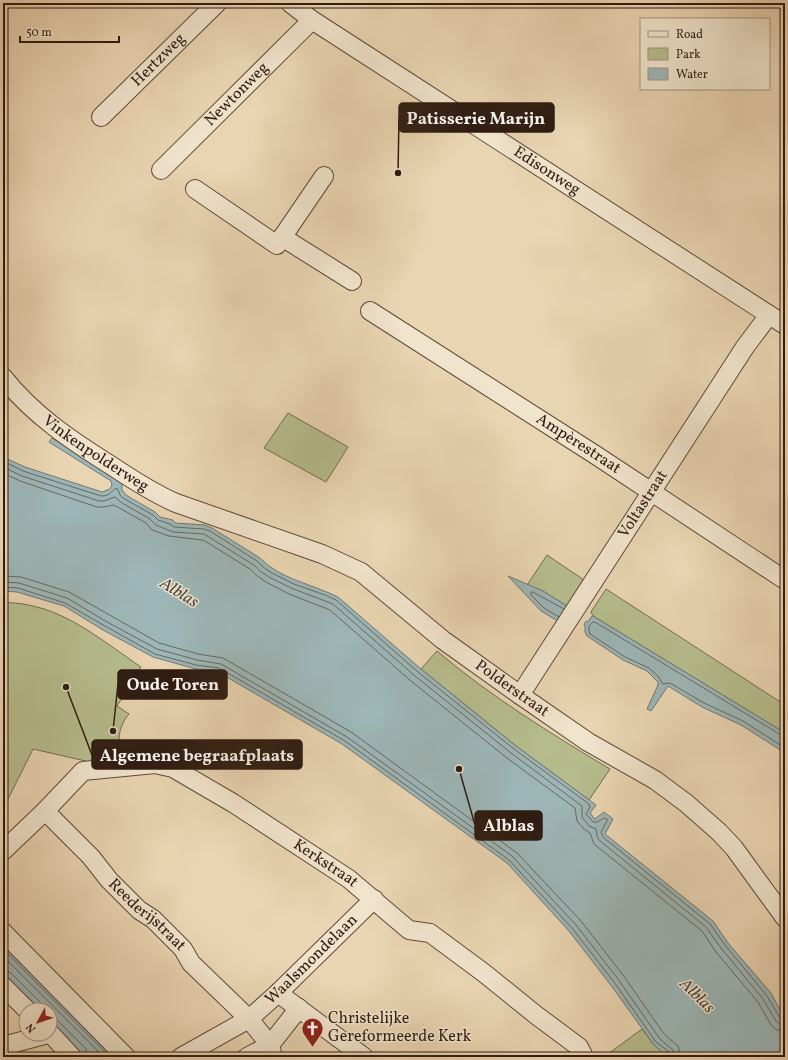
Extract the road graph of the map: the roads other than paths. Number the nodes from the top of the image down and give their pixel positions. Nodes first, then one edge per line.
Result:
1 (217, 3) edge
2 (290, 3) edge
3 (312, 20) junction
4 (101, 117) dead end
5 (161, 170) dead end
6 (324, 176) dead end
7 (194, 189) dead end
8 (282, 237) junction
9 (352, 281) dead end
10 (370, 311) dead end
11 (769, 315) junction
12 (785, 325) edge
13 (3, 377) edge
14 (652, 492) junction
15 (201, 513) joint
16 (785, 580) edge
17 (520, 695) junction
18 (45, 810) junction
19 (3, 851) edge
20 (374, 899) junction
21 (785, 918) edge
22 (3, 932) edge
23 (3, 986) edge
24 (278, 993) junction
25 (19, 1002) edge
26 (299, 1008) junction
27 (249, 1019) junction
28 (18, 1042) edge
29 (58, 1042) edge
30 (3, 1046) edge
31 (271, 1051) edge
32 (72, 1057) edge
33 (126, 1057) edge
34 (181, 1057) edge
35 (247, 1057) edge
36 (364, 1057) edge
37 (584, 1057) edge

1 - 4 street, Hertzweg
2 - 3 street, Edisonweg
3 - 5 street, Newtonweg
3 - 11 street, Edisonweg
6 - 8 street
7 - 8 street
8 - 9 street
10 - 14 street, Ampèrestraat
11 - 12 street, Edisonweg
11 - 14 street, Voltastraat
13 - 15 street, Vinkenpolderweg
14 - 16 street, Ampèrestraat
14 - 17 street, Voltastraat
15 - 17 street, Polderstraat
17 - 21 street, Polderstraat
18 - 19 street, Kerkstraat
18 - 20 street, Kerkstraat
18 - 27 street, Reederijstraat
20 - 24 street, Waalsmondelaan
20 - 37 street, Kerkstraat
22 - 33 street
23 - 25 street
24 - 26 street
24 - 27 street, Waalsmondelaan
26 - 31 street, Waalsmondelaan
26 - 36 street
27 - 31 street
27 - 34 street, Waalsmondelaan
28 - 30 street
29 - 32 street
31 - 35 street, Waalsmondelaan

